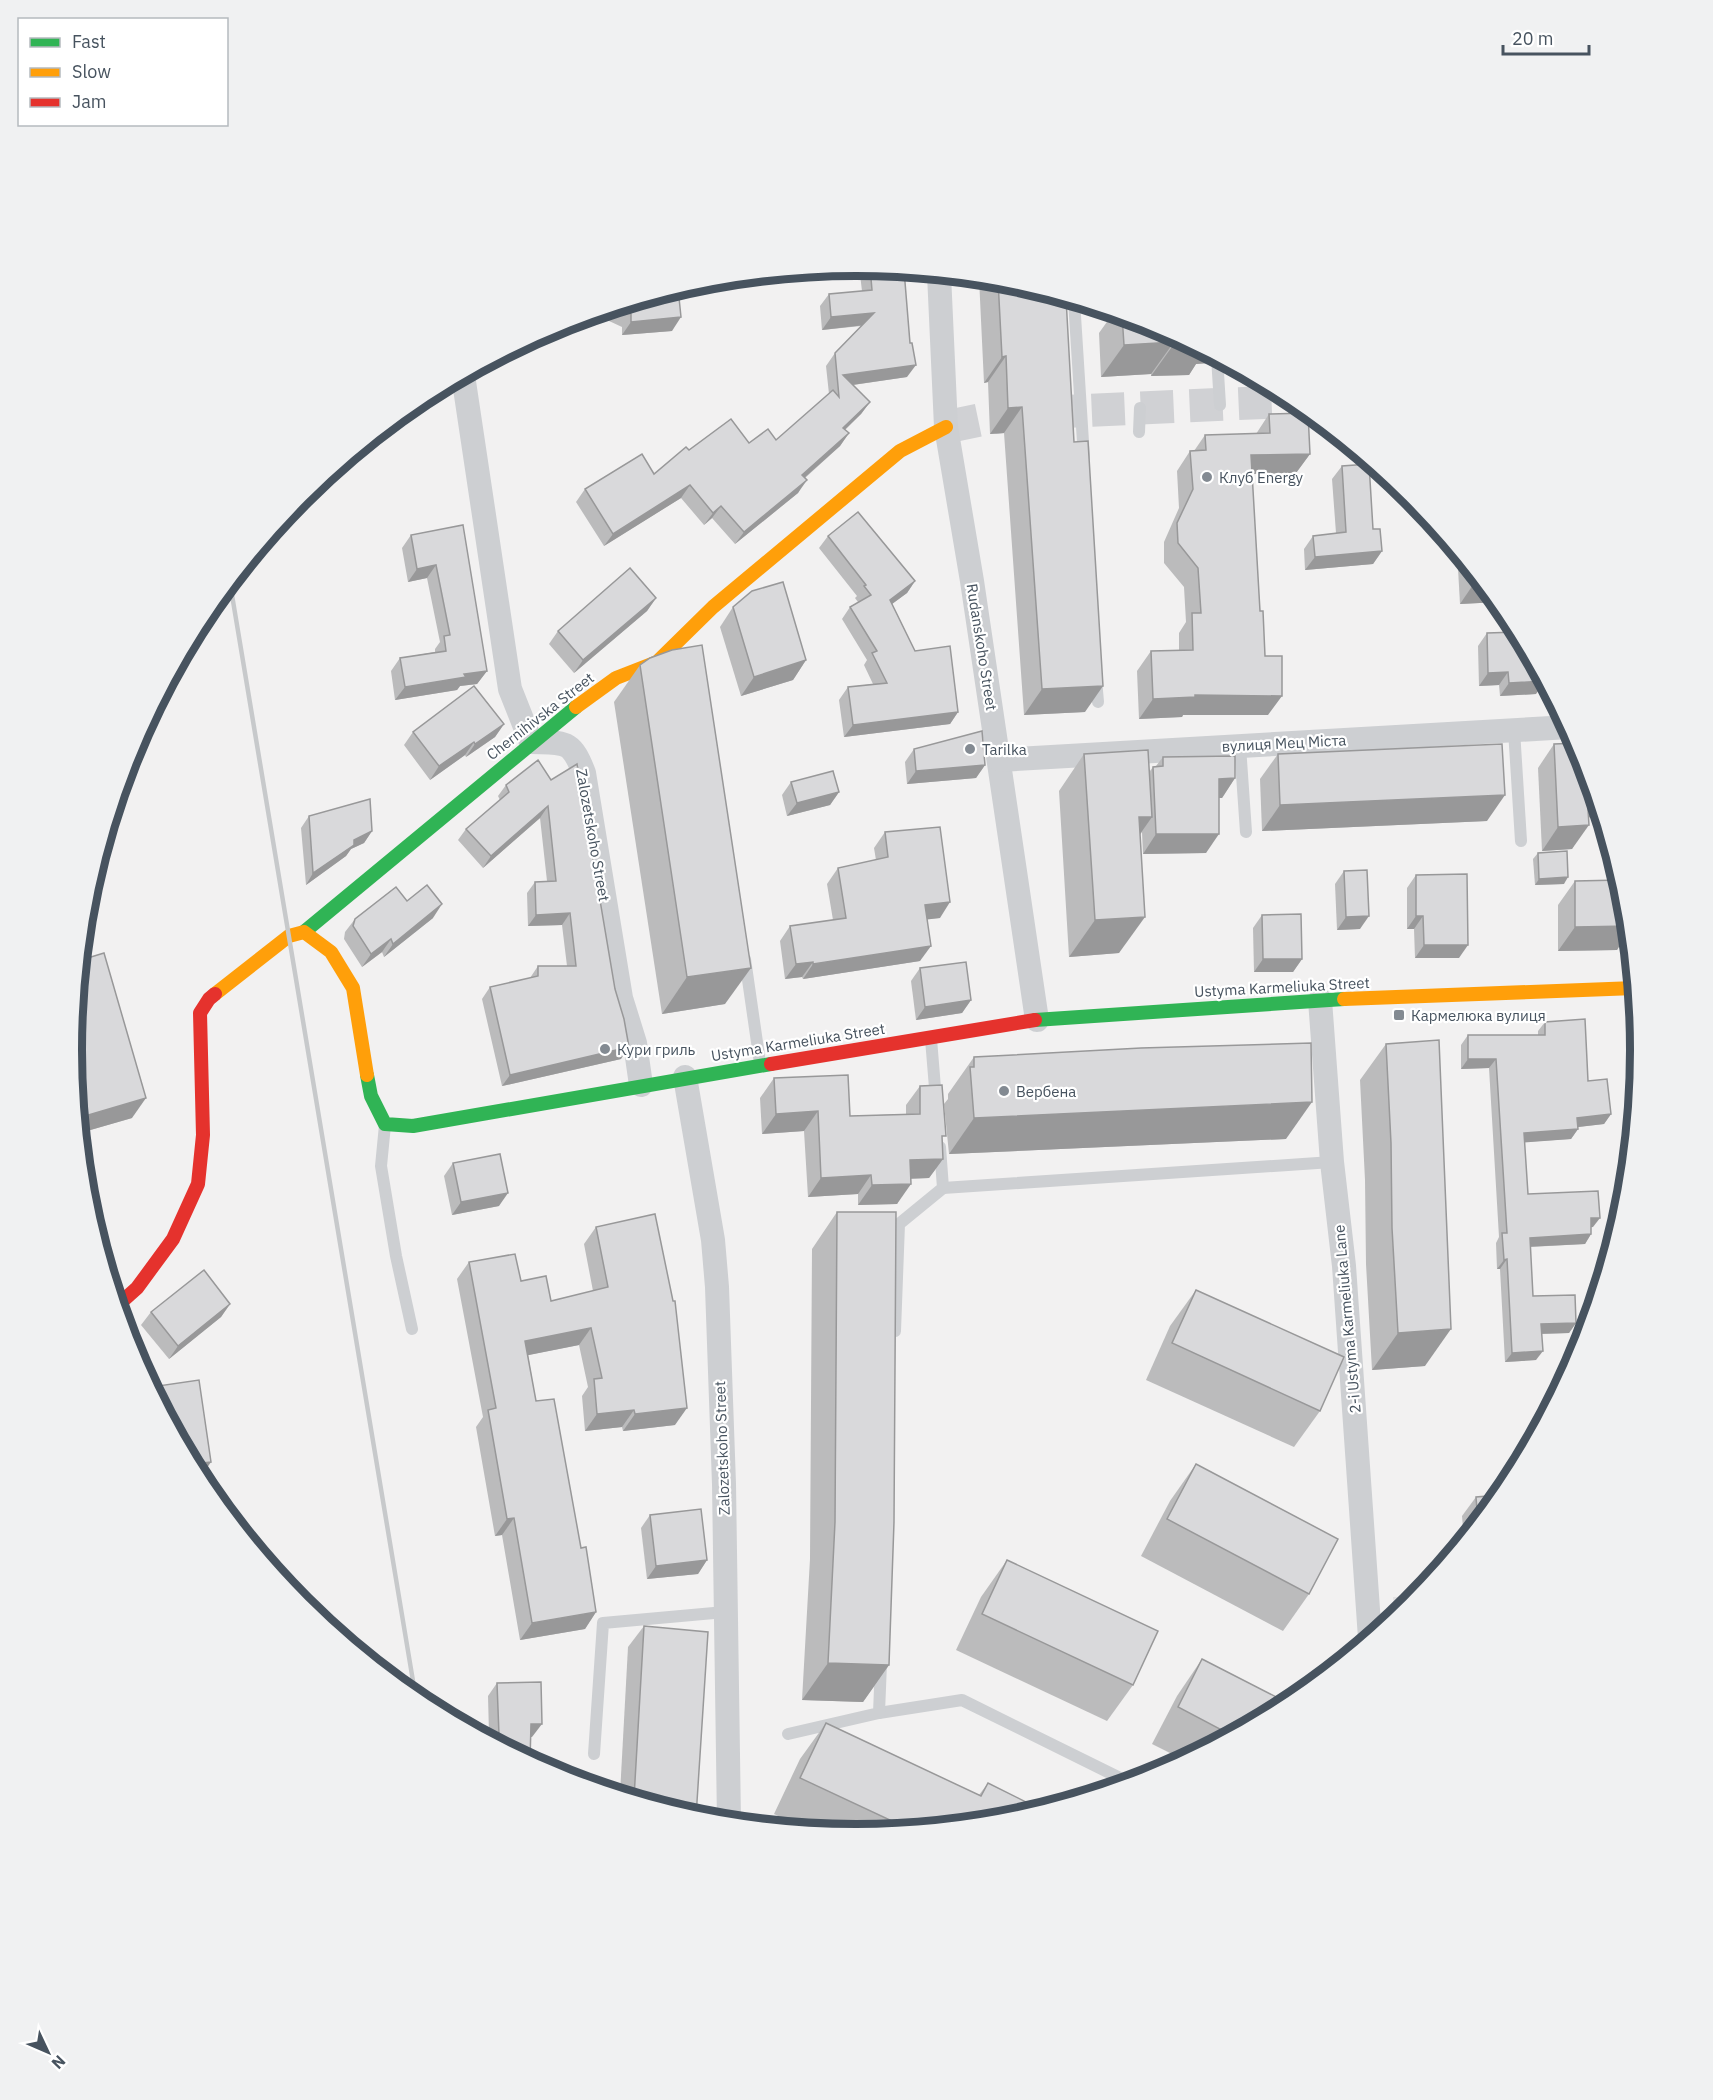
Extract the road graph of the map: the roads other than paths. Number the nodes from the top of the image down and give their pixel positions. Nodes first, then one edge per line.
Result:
1 (939, 281) edge
2 (1074, 307) edge
3 (1218, 366) edge
4 (464, 383) edge
5 (1220, 405) dead end
6 (1140, 408) dead end
7 (946, 427) junction
8 (1139, 432) dead end
9 (1084, 469) edge
10 (1095, 667) edge
11 (1098, 702) edge
12 (1560, 727) edge
13 (1514, 730) junction
14 (531, 742) junction
15 (1240, 746) junction
16 (1000, 760) junction
17 (1246, 832) dead end
18 (1521, 841) dead end
19 (304, 932) junction
20 (743, 949) edge
21 (1628, 988) edge
22 (1320, 1000) junction
23 (1037, 1020) junction
24 (931, 1038) junction
25 (760, 1065) junction
26 (685, 1077) junction
27 (641, 1084) junction
28 (937, 1107) edge
29 (385, 1124) junction
30 (939, 1130) edge
31 (1332, 1162) junction
32 (943, 1188) junction
33 (124, 1299) edge
34 (412, 1329) dead end
35 (894, 1344) edge
36 (726, 1612) junction
37 (1369, 1630) edge
38 (881, 1653) edge
39 (879, 1713) junction
40 (788, 1734) dead end
41 (594, 1754) dead end
42 (1119, 1778) edge
43 (729, 1813) edge

1 - 7 street, Rudanskoho Street
2 - 9 lane
3 - 5 lane
4 - 14 street
6 - 8 lane
7 - 14 street, Chernihivska Street
7 - 16 street, Rudanskoho Street
10 - 11 lane
12 - 13 street, вулиця Мец Міста
13 - 15 street, вулиця Мец Міста
13 - 18 lane
14 - 19 street, Chernihivska Street
14 - 27 street, Zalozetskoho Street
15 - 16 street, вулиця Мец Міста
15 - 17 lane
16 - 23 street, Rudanskoho Street
19 - 29 street
19 - 33 street
20 - 25 lane
21 - 22 street, Ustyma Karmeliuka Street
22 - 23 street, Ustyma Karmeliuka Street
22 - 31 street, 2-i Ustyma Karmeliuka Lane
23 - 24 street, Ustyma Karmeliuka Street
24 - 25 street, Ustyma Karmeliuka Street
24 - 28 lane
25 - 26 street, Ustyma Karmeliuka Street
26 - 27 street, Ustyma Karmeliuka Street
26 - 36 street, Zalozetskoho Street
27 - 29 street, Ustyma Karmeliuka Street
29 - 34 lane
30 - 32 lane
31 - 32 lane
31 - 37 street, 2-i Ustyma Karmeliuka Lane
32 - 35 lane
36 - 41 lane
36 - 43 street, Zalozetskoho Street
38 - 39 lane
39 - 40 lane
39 - 42 lane

